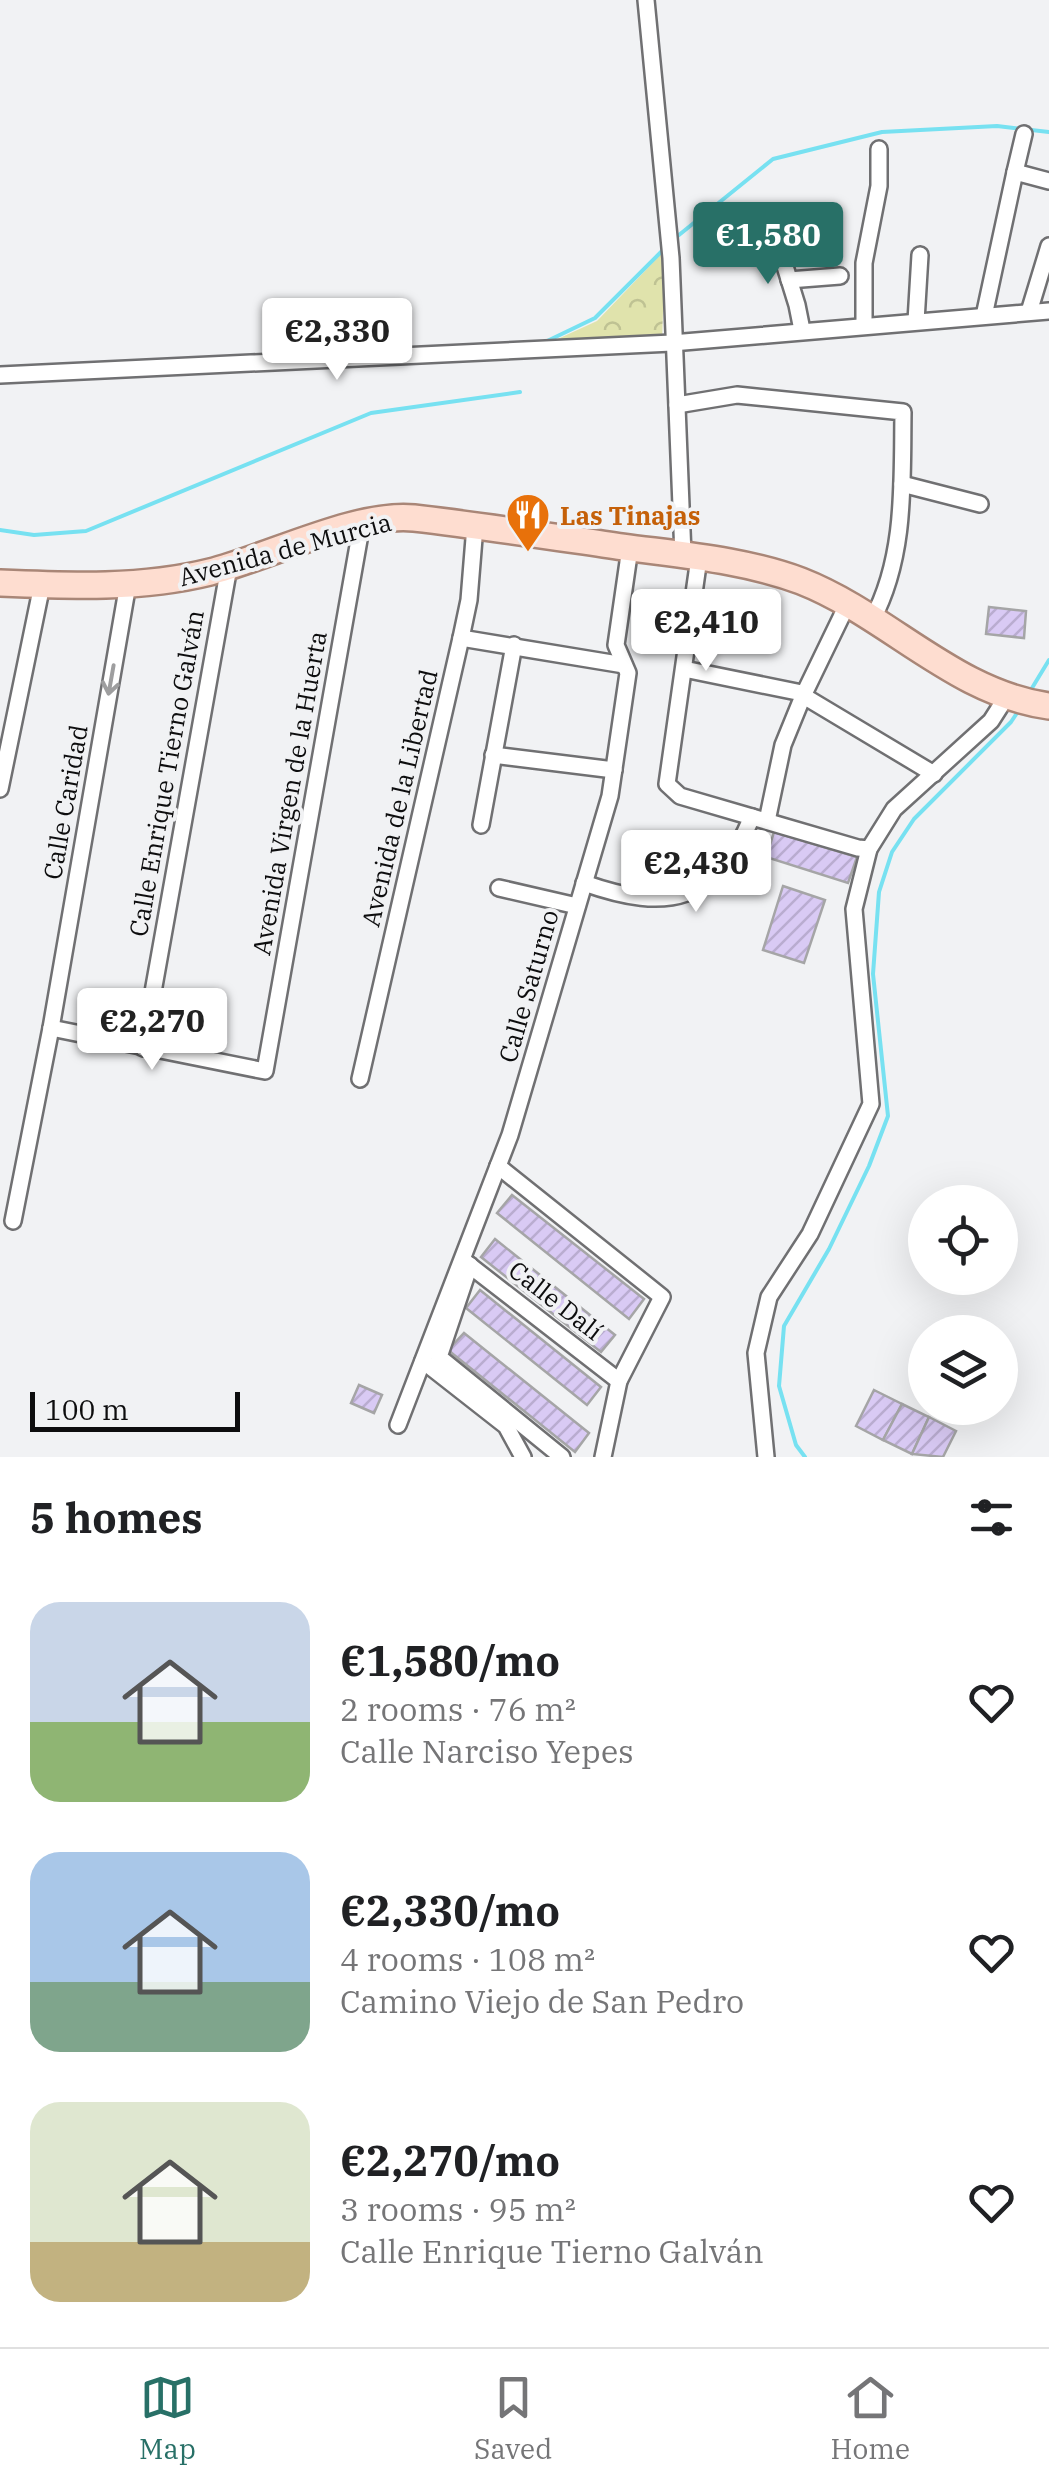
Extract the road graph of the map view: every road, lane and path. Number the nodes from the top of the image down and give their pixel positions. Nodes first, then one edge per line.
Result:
1 (646, 0) edge
2 (1024, 134) dead end
3 (879, 149) dead end
4 (1015, 172) junction
5 (1049, 181) edge
6 (775, 234) dead end
7 (1049, 246) edge
8 (920, 255) dead end
9 (840, 276) dead end
10 (790, 280) junction
11 (1049, 311) edge
12 (1029, 312) junction
13 (984, 316) junction
14 (916, 321) junction
15 (864, 325) junction
16 (802, 330) junction
17 (672, 343) junction
18 (0, 375) edge
19 (677, 405) junction
20 (902, 484) junction
21 (980, 504) dead end
22 (362, 523) junction
23 (475, 526) junction
24 (630, 548) junction
25 (691, 556) junction
26 (229, 567) junction
27 (0, 584) edge
28 (128, 584) junction
29 (42, 585) junction
30 (847, 605) junction
31 (872, 620) junction
32 (461, 638) junction
33 (514, 646) junction
34 (624, 666) junction
35 (684, 669) junction
36 (803, 696) junction
37 (1027, 702) edge
38 (493, 754) junction
39 (614, 770) junction
40 (934, 774) junction
41 (0, 789) edge
42 (759, 819) junction
43 (481, 825) dead end
44 (869, 849) junction
45 (584, 883) junction
46 (499, 888) dead end
47 (577, 906) junction
48 (51, 1028) junction
49 (143, 1048) junction
50 (360, 1079) dead end
51 (498, 1166) junction
52 (13, 1221) dead end
53 (466, 1262) junction
54 (422, 1360) junction
55 (619, 1381) junction
56 (398, 1425) dead end
57 (523, 1457) edge
58 (562, 1457) edge
59 (603, 1457) edge
60 (766, 1457) edge

1 - 17 street
2 - 4 street
3 - 15 street
4 - 5 street
4 - 13 street
6 - 10 street
7 - 12 street
8 - 14 street
9 - 10 street
10 - 16 street
11 - 12 street
12 - 13 street
13 - 14 street
14 - 15 street
15 - 16 street
16 - 17 street
17 - 18 street
17 - 19 street
19 - 20 street
19 - 25 street
20 - 21 street
20 - 31 street
22 - 23 main road, Avenida de Murcia
22 - 26 main road, Avenida de Murcia
22 - 49 street, Avenida Virgen de la Huerta
23 - 24 main road, Avenida de Murcia
23 - 32 street, Avenida de la Libertad
24 - 25 main road, Avenida de Murcia
24 - 34 street, Calle Saturno
25 - 30 main road, Avenida de Murcia
25 - 35 street
26 - 28 main road, Avenida de Murcia
26 - 49 street, Calle Enrique Tierno Galván
27 - 29 main road, Avenida de Murcia
28 - 29 main road, Avenida de Murcia
28 -> 48 street, Calle Caridad
29 - 41 street
30 - 31 main road, Avenida de Murcia
30 - 36 street
31 - 37 main road, Avenida de Murcia
32 - 33 street
32 - 50 street, Avenida de la Libertad
33 - 34 street
33 - 38 street
34 - 39 street, Calle Saturno
35 - 36 street
35 - 42 street
36 - 40 street
36 - 42 street
37 - 40 street
38 - 39 street
38 - 43 street
39 - 45 street, Calle Saturno
40 - 44 street
42 - 44 street
42 - 45 street
44 - 60 street
45 - 47 street, Calle Saturno
46 - 47 street
47 - 51 street, Calle Saturno
48 - 49 street
48 - 52 street, Calle Caridad
51 - 53 street, Calle Saturno
51 - 55 street
53 - 54 street, Calle Saturno
53 - 55 street, Calle Dalí
53 - 58 street
54 - 56 street, Calle Saturno
54 - 57 street
55 - 59 street

